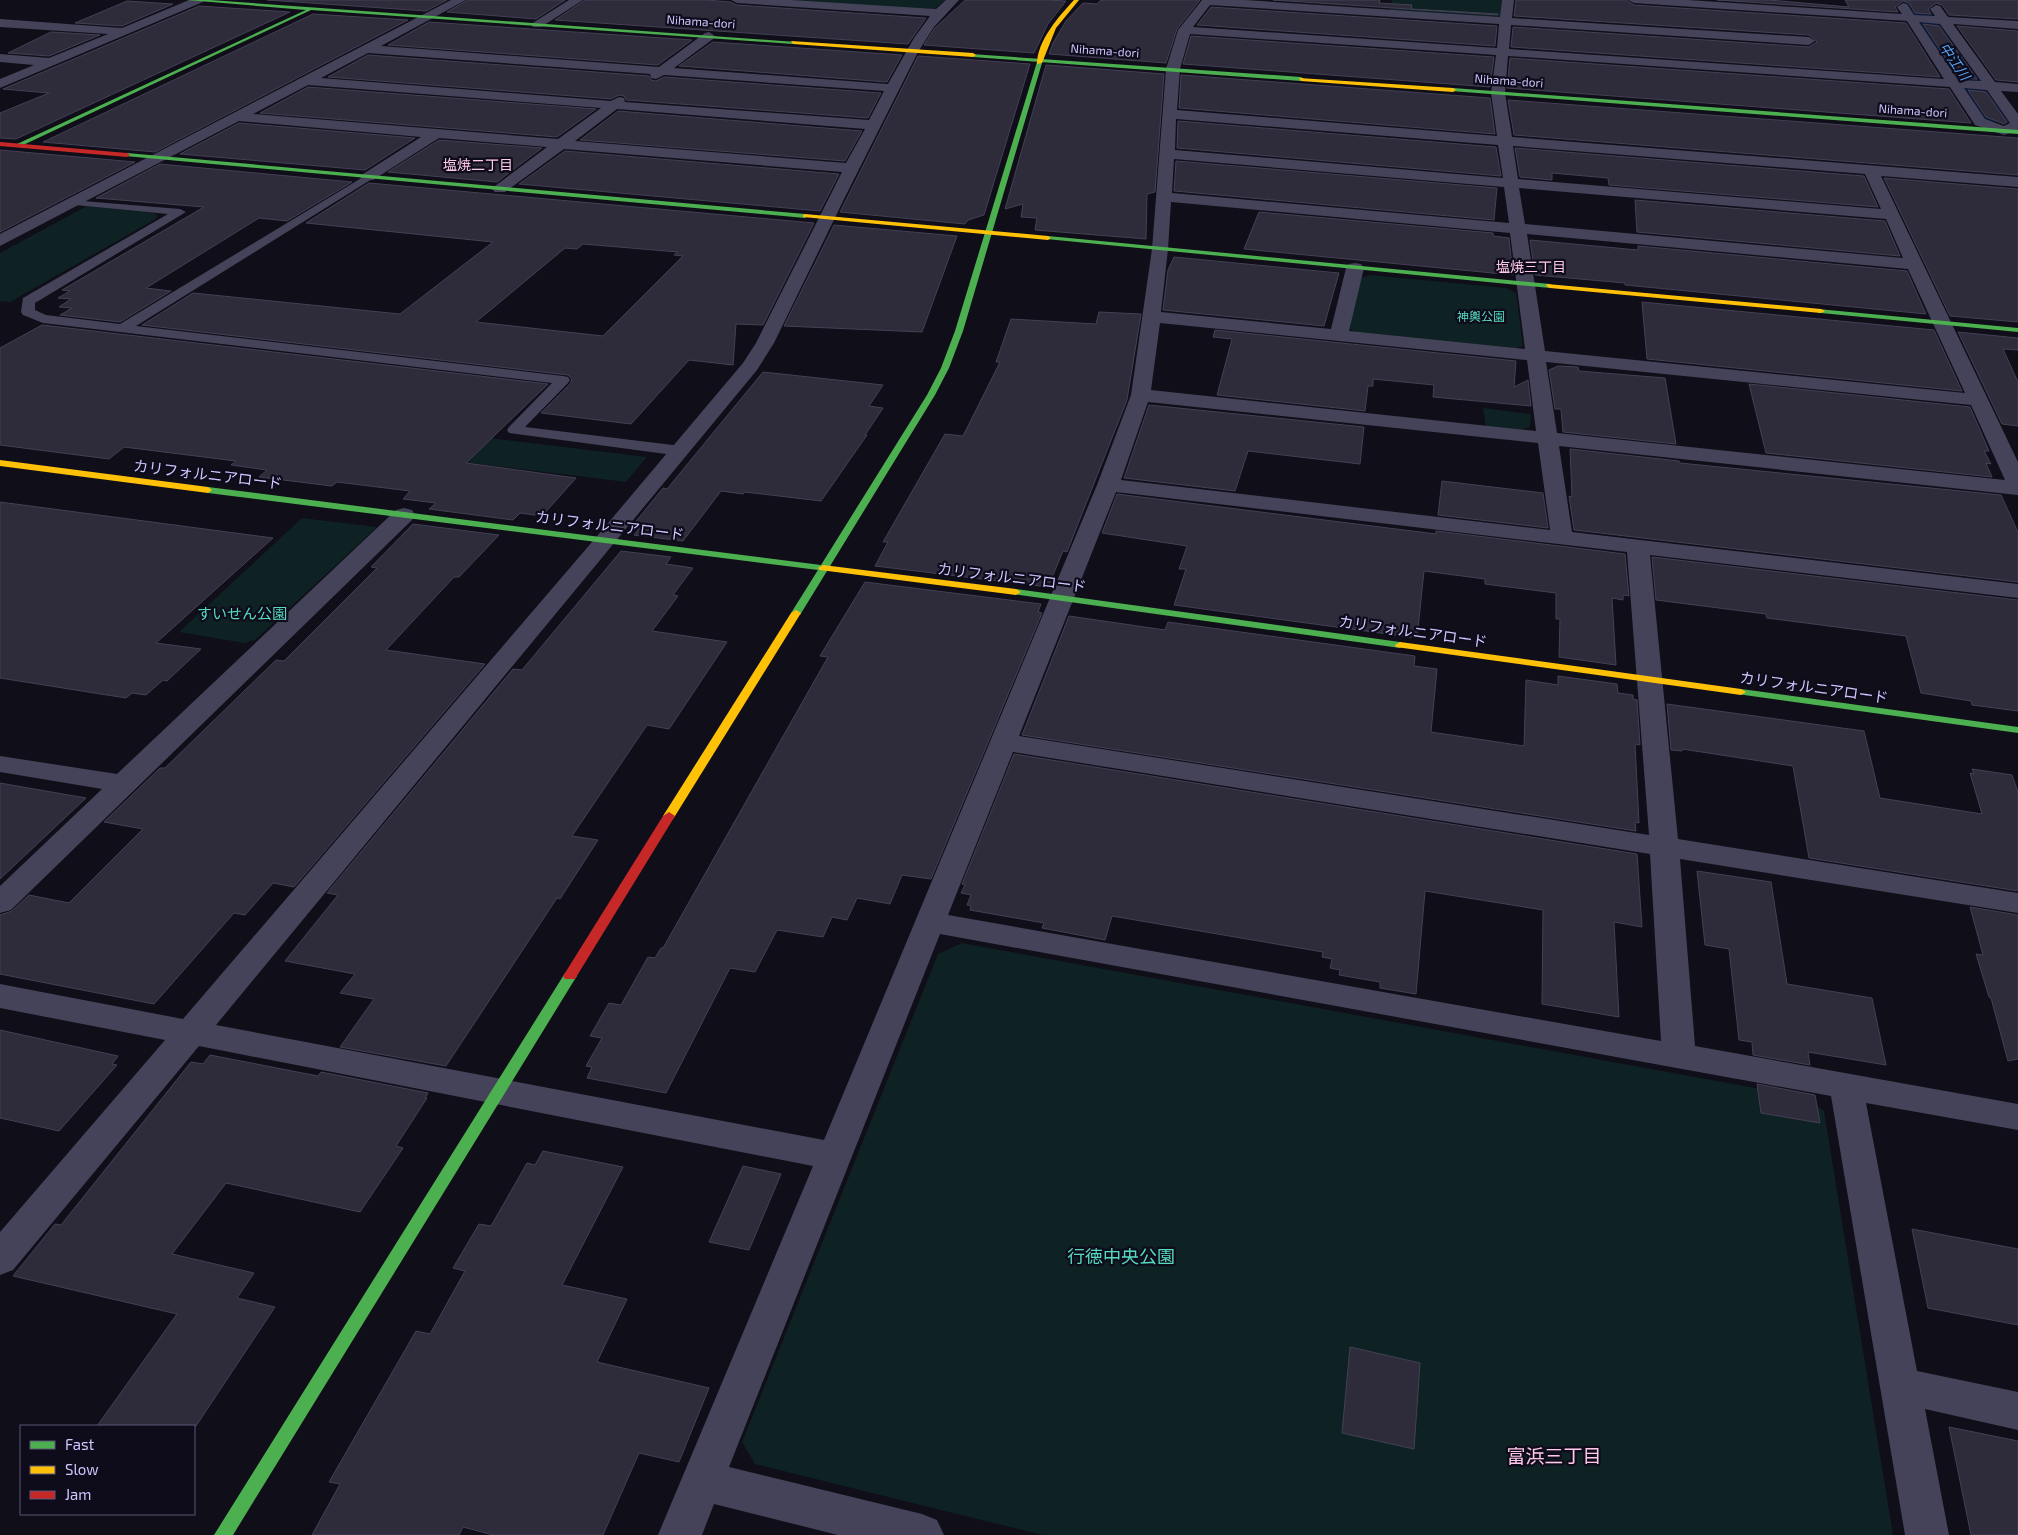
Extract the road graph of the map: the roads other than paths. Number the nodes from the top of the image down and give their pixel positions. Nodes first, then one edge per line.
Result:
1 (189, 0) edge
2 (198, 0) edge
3 (330, 0) edge
4 (460, 0) edge
5 (577, 0) edge
6 (738, 0) edge
7 (953, 0) edge
8 (1077, 0) edge
9 (1207, 0) edge
10 (1388, 0) edge
11 (1508, 0) edge
12 (1634, 0) edge
13 (1898, 0) edge
14 (1929, 0) edge
15 (1792, 5) edge
16 (311, 8) junction
17 (1383, 12) junction
18 (938, 13) junction
19 (429, 17) junction
20 (1913, 18) junction
21 (1940, 20) junction
22 (1505, 21) junction
23 (0, 23) edge
24 (537, 24) junction
25 (2018, 24) edge
26 (1184, 30) junction
27 (124, 32) junction
28 (709, 36) junction
29 (366, 49) junction
30 (912, 50) junction
31 (1813, 50) junction
32 (1502, 52) junction
33 (0, 58) edge
34 (1040, 59) junction
35 (52, 62) junction
36 (1173, 69) junction
37 (661, 71) junction
38 (1825, 75) junction
39 (305, 81) junction
40 (645, 82) dead end
41 (0, 84) edge
42 (1957, 84) junction
43 (1988, 86) junction
44 (894, 88) junction
45 (2018, 88) edge
46 (1498, 93) junction
47 (630, 94) dead end
48 (614, 105) junction
49 (1170, 114) junction
50 (237, 117) junction
51 (874, 125) junction
52 (2018, 125) edge
53 (2011, 131) edge
54 (437, 133) junction
55 (1505, 142) junction
56 (0, 144) edge
57 (561, 144) junction
58 (2014, 144) dead end
59 (18, 146) junction
60 (0, 154) edge
61 (1167, 154) junction
62 (158, 158) junction
63 (850, 168) junction
64 (1871, 171) junction
65 (368, 177) junction
66 (1510, 182) junction
67 (2018, 182) edge
68 (500, 189) junction
69 (1164, 197) junction
70 (75, 202) junction
71 (1892, 215) junction
72 (827, 218) junction
73 (1517, 229) junction
74 (990, 233) junction
75 (0, 241) edge
76 (1160, 248) junction
77 (1915, 264) junction
78 (1354, 268) junction
79 (1525, 283) junction
80 (1153, 317) junction
81 (1943, 323) junction
82 (123, 328) junction
83 (2018, 330) edge
84 (1339, 336) junction
85 (1535, 355) junction
86 (1141, 396) junction
87 (1978, 400) junction
88 (1547, 438) junction
89 (680, 451) junction
90 (0, 462) edge
91 (1108, 485) junction
92 (2018, 486) edge
93 (404, 515) junction
94 (1562, 538) junction
95 (606, 540) junction
96 (1638, 547) junction
97 (824, 567) junction
98 (2018, 591) edge
99 (1061, 598) junction
100 (1649, 678) junction
101 (2018, 730) edge
102 (1003, 742) junction
103 (0, 764) edge
104 (124, 784) junction
105 (1664, 846) junction
106 (0, 903) edge
107 (2018, 903) edge
108 (930, 922) junction
109 (0, 996) edge
110 (192, 1032) junction
111 (1679, 1056) junction
112 (1846, 1086) junction
113 (499, 1090) junction
114 (2018, 1117) edge
115 (836, 1156) junction
116 (0, 1260) edge
117 (1901, 1386) junction
118 (2018, 1411) edge
119 (702, 1481) junction
120 (223, 1535) edge
121 (680, 1535) edge
122 (922, 1535) edge
123 (1927, 1535) edge

1 - 2 street, Nihama-dori
2 - 16 street, Nihama-dori
2 - 27 street
3 - 16 street
4 - 19 street
5 - 24 street
6 - 18 street
7 - 18 street
8 - 34 street
9 - 17 street
9 - 26 street
10 - 17 street
11 - 22 street
12 - 15 street
13 - 20 street
14 - 21 street
15 - 20 street
15 - 31 street
16 - 19 street, Nihama-dori
16 - 59 street
17 - 22 street
18 - 30 street
19 - 24 street, Nihama-dori
19 - 29 street
20 - 21 street
20 - 42 street
21 - 25 street
21 - 43 street
22 - 31 street
22 - 32 street
23 - 27 street
24 - 28 street, Nihama-dori
26 - 32 street
26 - 36 street
27 - 35 street
28 - 30 street, Nihama-dori
28 - 37 street
29 - 37 street
29 - 39 street
30 - 34 street, Nihama-dori
30 - 44 street
31 - 38 street
32 - 38 street
32 - 46 street
33 - 35 street
34 - 36 street, Nihama-dori
34 - 74 street
35 - 41 street
36 - 46 street, Nihama-dori
36 - 49 street
37 - 40 street
37 - 44 street
38 - 42 street
39 - 48 street
39 - 50 street
42 - 43 street
42 - 53 street
43 - 45 street
43 - 52 street
44 - 51 street
46 - 53 street, Nihama-dori
46 - 55 street
47 - 48 street
48 - 51 street
48 - 57 street
49 - 55 street
49 - 61 street
50 - 54 street
50 - 62 street
51 - 63 street
52 - 53 street
53 - 58 street
54 - 57 street
54 - 65 street
55 - 64 street
55 - 66 street
56 - 59 street
57 - 63 street
57 - 68 street
59 - 60 street
59 - 62 street
61 - 66 street
61 - 69 street
62 - 65 street
62 - 70 street
63 - 72 street
64 - 67 street
64 - 71 street
65 - 68 street
65 - 82 lane
66 - 71 street
66 - 73 street
68 - 72 street
69 - 73 street
69 - 76 street
70 - 75 street
70 - 82 lane
71 - 77 street
72 - 74 street
72 - 89 street
73 - 77 street
73 - 79 street
74 - 76 street
74 - 97 street
76 - 78 street
76 - 80 street
77 - 81 street
78 - 79 street
78 - 84 street
79 - 81 street
79 - 85 street
80 - 84 street
80 - 86 street
81 - 83 street
81 - 87 street
82 - 89 lane
84 - 85 street
85 - 87 street
85 - 88 street
86 - 88 street
86 - 91 street
87 - 92 street
88 - 92 street
88 - 94 street
89 - 95 street
90 - 93 street, カリフォルニアロード
91 - 94 street
91 - 99 street
93 - 95 street, カリフォルニアロード
93 - 104 street
94 - 96 street
95 - 97 street, カリフォルニアロード
95 - 110 street
96 - 98 street
96 - 100 street
97 - 99 street, カリフォルニアロード
97 - 113 street
99 - 100 street, カリフォルニアロード
99 - 102 street
100 - 101 street, カリフォルニアロード
100 - 105 street
102 - 105 street
102 - 108 street
103 - 104 street
104 - 106 street
105 - 107 street
105 - 111 street
108 - 111 street
108 - 115 street
109 - 110 street
110 - 113 street
110 - 116 street
111 - 112 street
112 - 114 street
112 - 117 street
113 - 115 street
113 - 120 street
115 - 119 street
117 - 118 street
117 - 123 street
119 - 121 street
119 - 122 street

